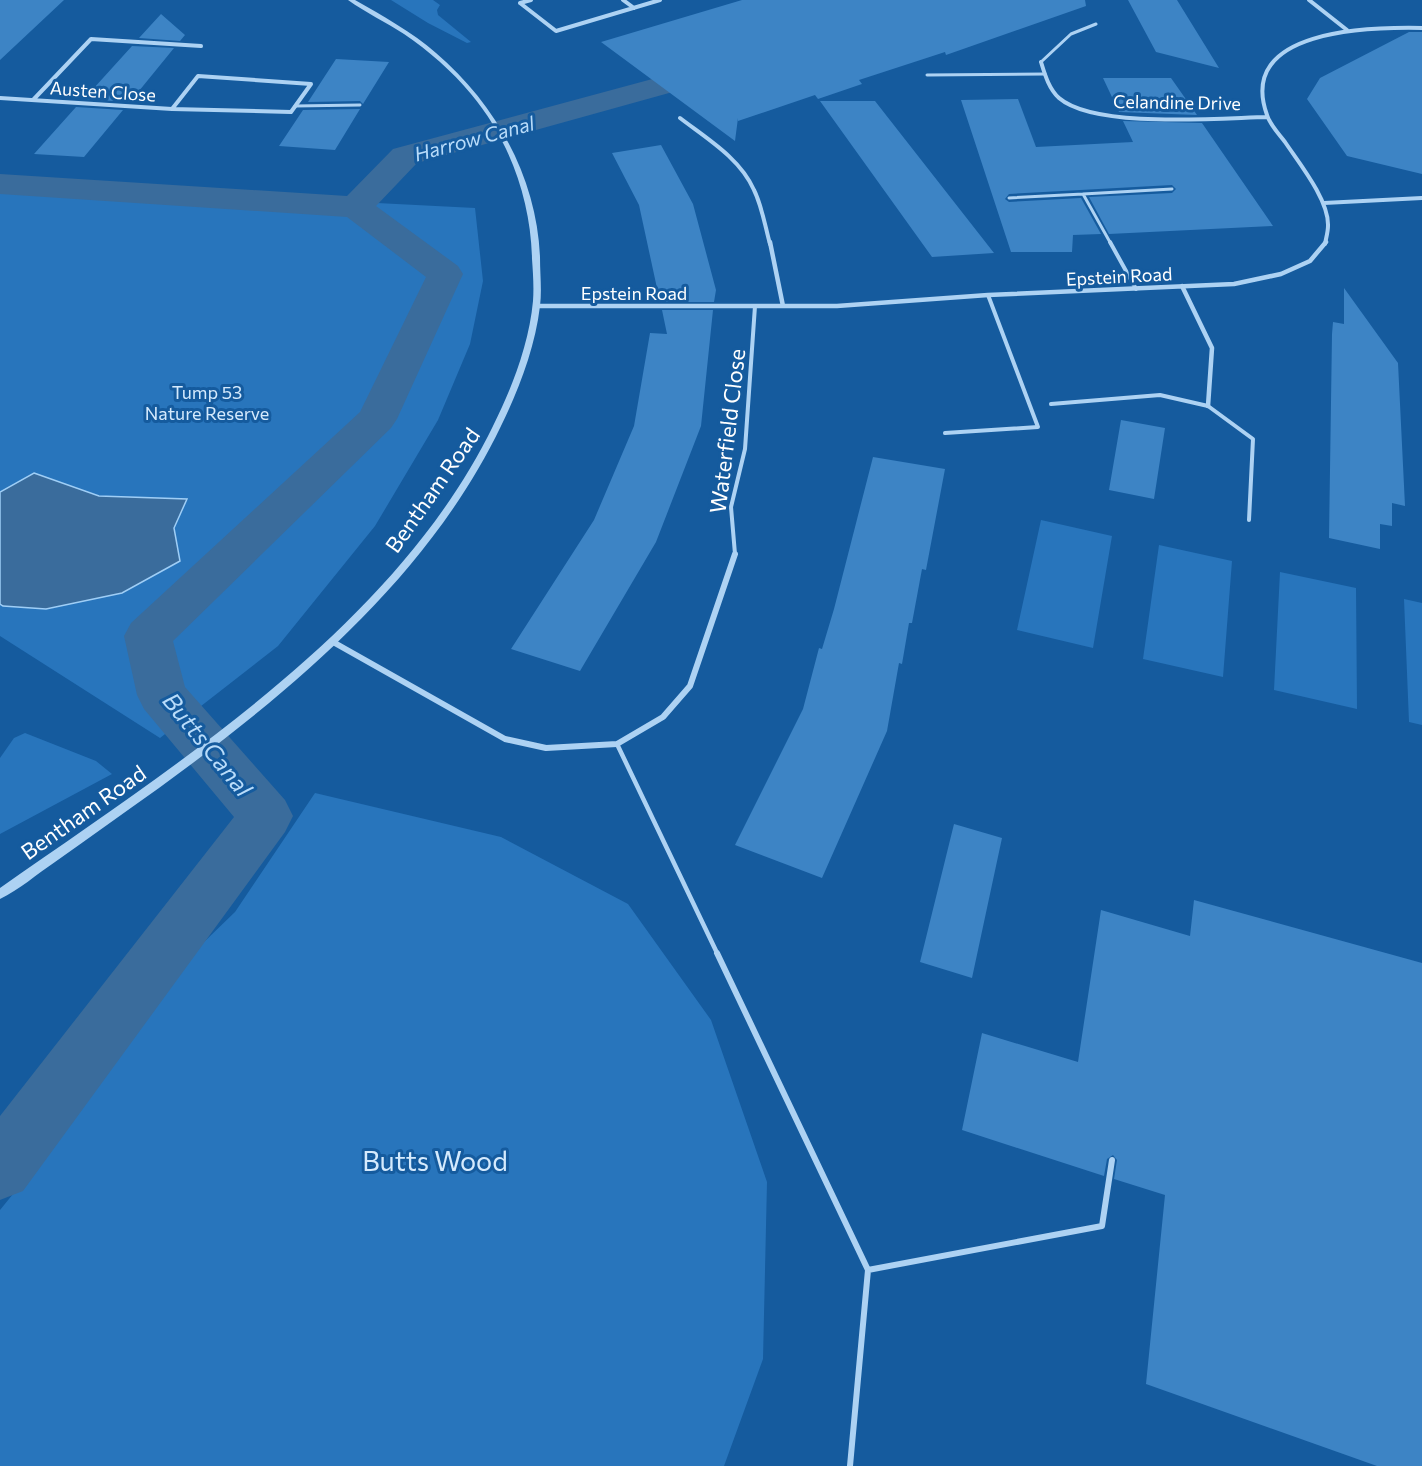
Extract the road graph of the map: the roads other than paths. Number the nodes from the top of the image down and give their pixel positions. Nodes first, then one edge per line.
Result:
1 (351, 0) edge
2 (531, 0) edge
3 (623, 0) edge
4 (660, 0) edge
5 (1310, 0) edge
6 (634, 8) junction
7 (1096, 24) dead end
8 (1422, 28) edge
9 (1347, 30) junction
10 (201, 46) dead end
11 (1041, 62) joint
12 (1046, 74) junction
13 (927, 75) dead end
14 (0, 98) edge
15 (33, 100) junction
16 (360, 105) dead end
17 (295, 106) junction
18 (172, 109) junction
19 (1268, 117) junction
20 (680, 118) dead end
21 (1172, 189) dead end
22 (1083, 194) junction
23 (1009, 198) dead end
24 (1422, 198) edge
25 (1324, 203) junction
26 (1182, 286) junction
27 (1136, 289) junction
28 (988, 296) junction
29 (537, 306) junction
30 (754, 306) junction
31 (783, 306) junction
32 (1051, 404) dead end
33 (1208, 406) junction
34 (945, 433) dead end
35 (1249, 520) dead end
36 (735, 555) joint
37 (333, 642) junction
38 (617, 744) junction
39 (0, 894) edge
40 (1112, 1160) dead end
41 (868, 1270) junction
42 (850, 1466) edge

1 - 29 street, Bentham Road
2 - 6 street
3 - 6 street
4 - 6 street
5 - 9 street
7 - 11 lane
8 - 9 street, Epstein Road
9 - 19 street, Epstein Road
10 - 15 street, Austen Close
11 - 12 street, Celandine Drive
12 - 13 lane
12 - 19 street, Celandine Drive
14 - 15 street, Austen Close
15 - 18 street, Austen Close
16 - 17 lane
17 - 18 street, Austen Close
17 - 18 street, Austen Close
19 - 25 street, Epstein Road
20 - 31 street
21 - 22 lane
22 - 23 lane
22 - 27 lane
24 - 25 street
25 - 26 street, Epstein Road
26 - 27 street, Epstein Road
26 - 33 street
27 - 28 street, Epstein Road
28 - 31 street, Epstein Road
28 - 34 lane
29 - 30 street, Epstein Road
29 - 37 street, Bentham Road
30 - 31 street, Epstein Road
30 - 36 lane, Waterfield Close
32 - 33 lane
33 - 35 lane
36 - 38 street, Waterfield Close
37 - 38 street, Waterfield Close
37 - 39 street, Bentham Road
38 - 41 lane
40 - 41 lane
41 - 42 lane

